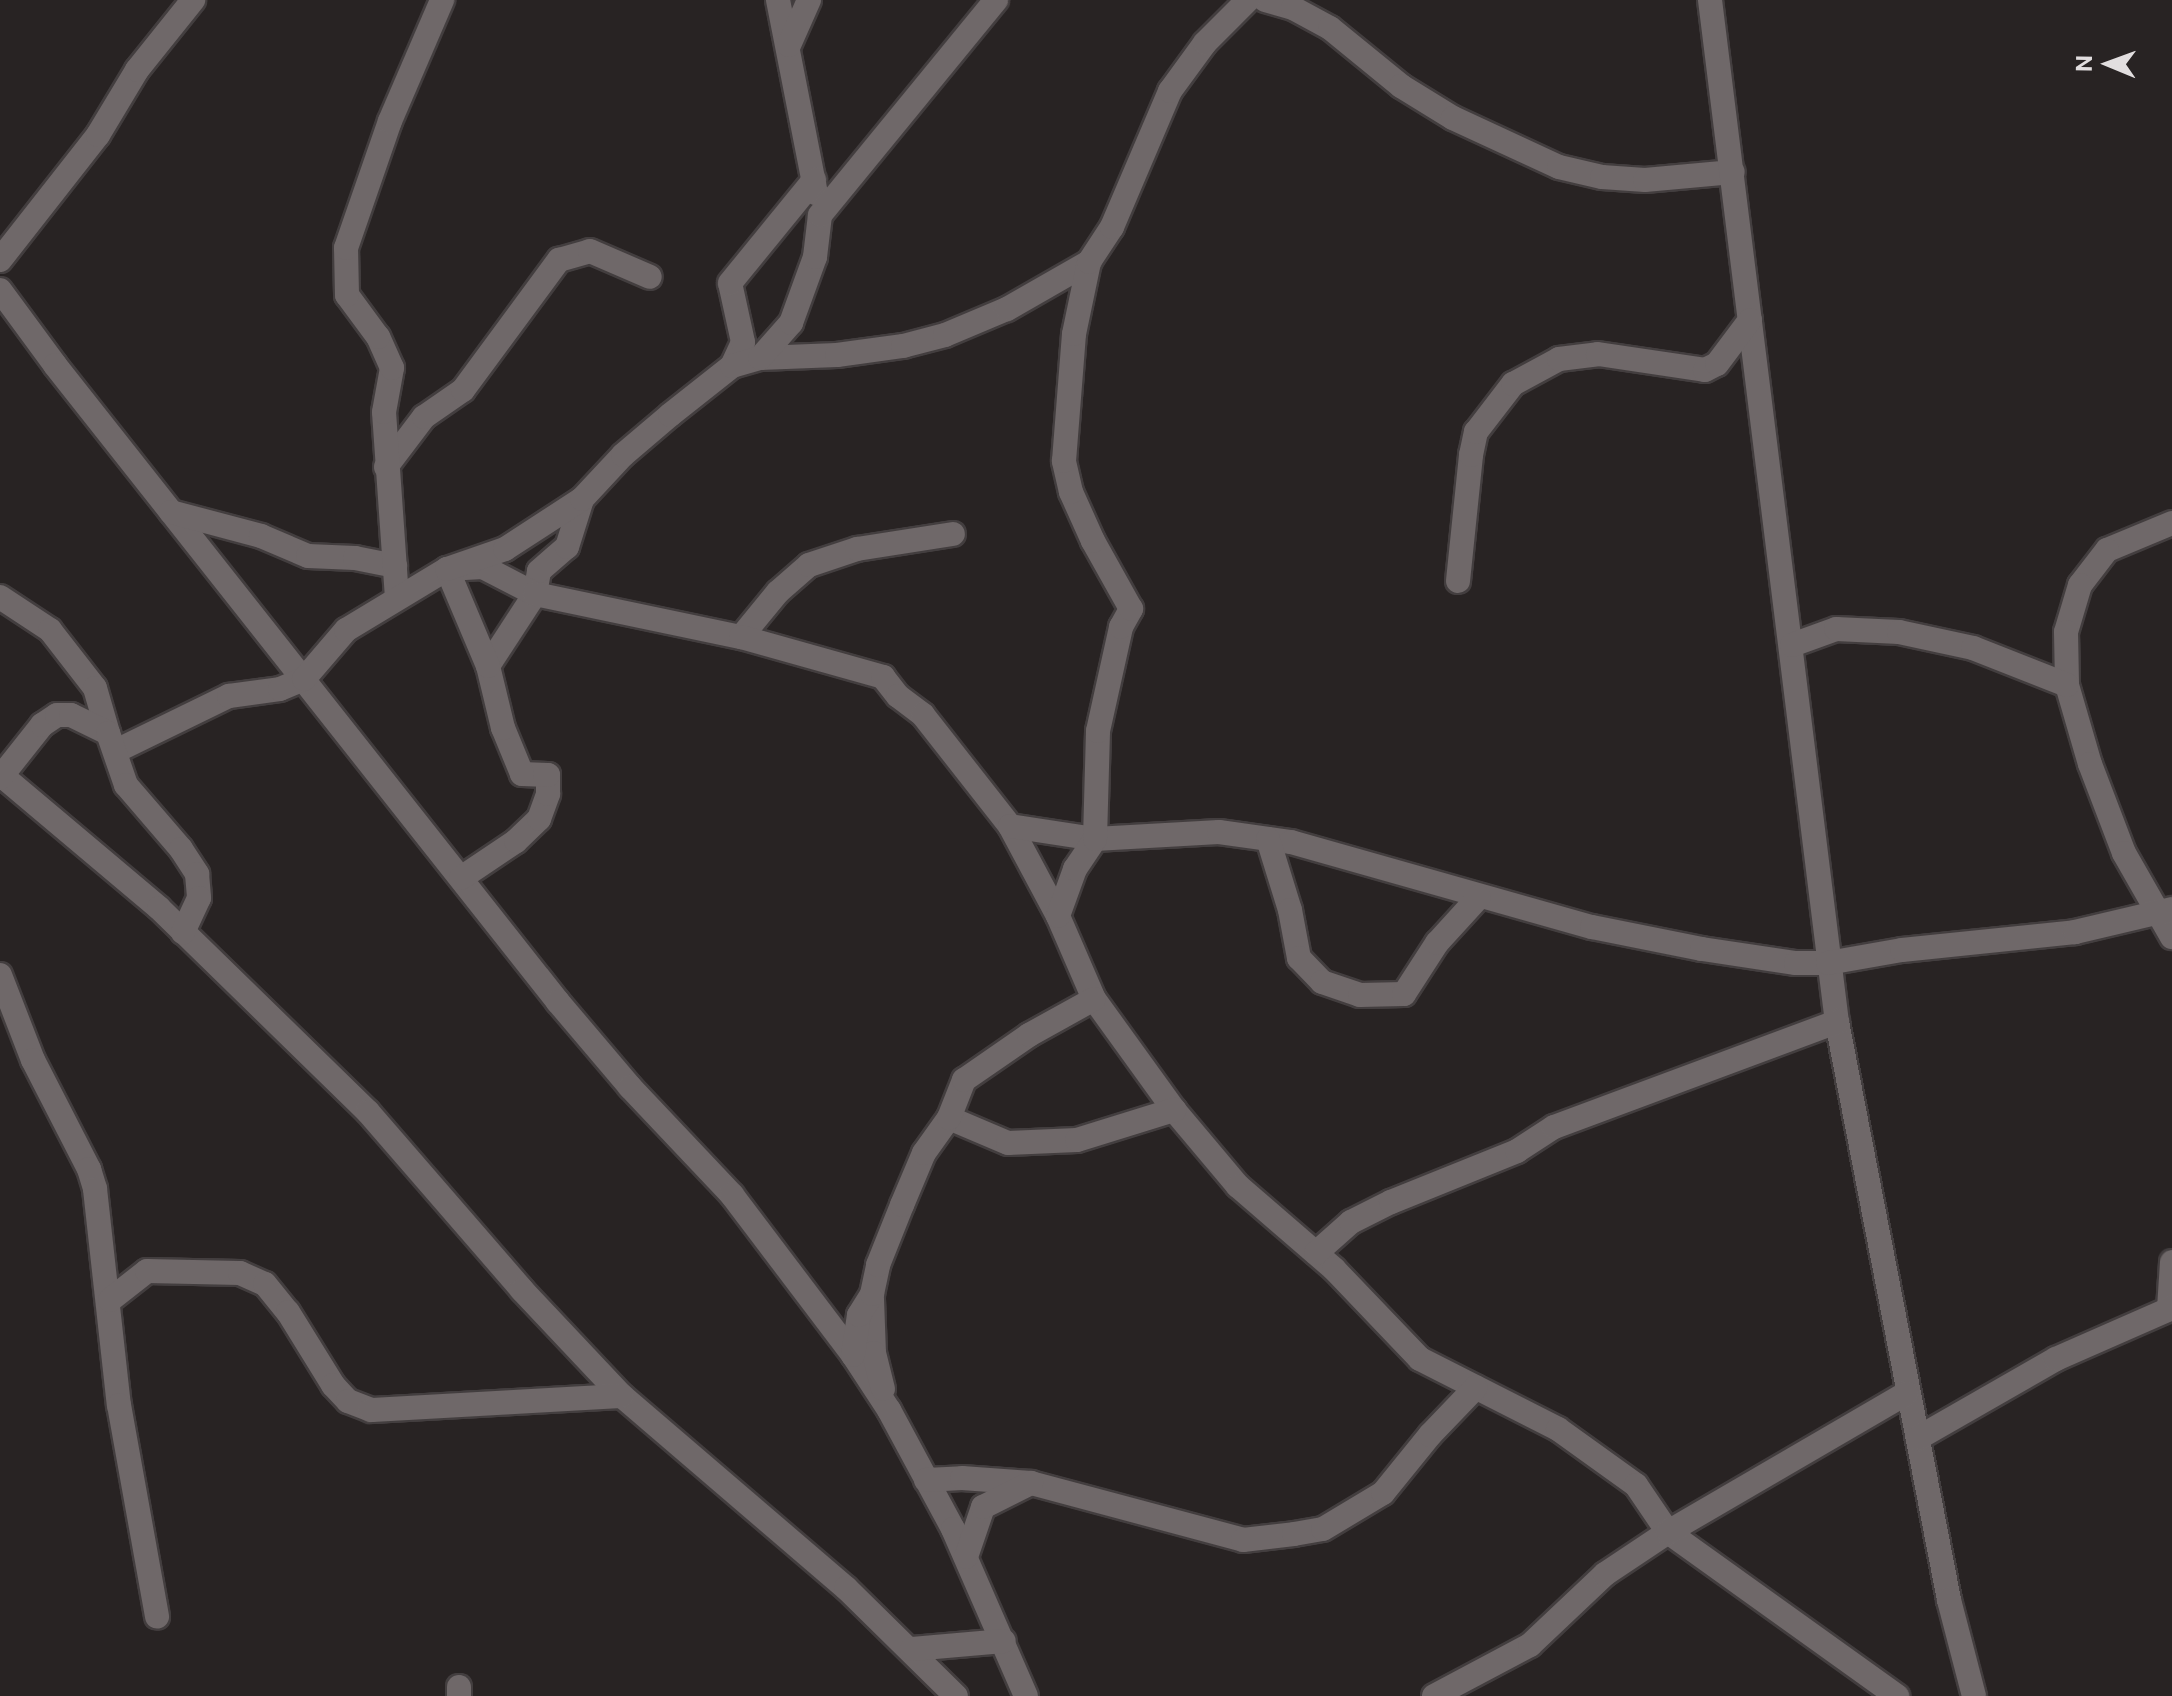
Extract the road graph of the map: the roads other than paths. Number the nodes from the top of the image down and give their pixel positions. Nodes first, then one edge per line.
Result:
1 (193, 0) edge
2 (442, 0) edge
3 (778, 0) edge
4 (809, 0) edge
5 (996, 0) edge
6 (1248, 0) edge
7 (1265, 0) edge
8 (1710, 0) edge
9 (789, 45) junction
10 (1733, 172) junction
11 (814, 180) junction
12 (820, 215) junction
13 (0, 260) edge
14 (1089, 262) junction
15 (650, 277) dead end
16 (0, 290) edge
17 (1750, 320) junction
18 (760, 358) junction
19 (732, 366) junction
20 (386, 467) junction
21 (582, 499) junction
22 (171, 512) junction
23 (2172, 523) edge
24 (953, 534) dead end
25 (395, 566) junction
26 (447, 569) junction
27 (1458, 581) dead end
28 (535, 594) junction
29 (0, 597) edge
30 (397, 598) junction
31 (741, 637) junction
32 (1792, 645) junction
33 (488, 666) junction
34 (304, 679) junction
35 (2067, 685) junction
36 (112, 742) junction
37 (1, 776) edge
38 (1010, 826) junction
39 (1095, 839) junction
40 (1268, 839) junction
41 (461, 878) junction
42 (1479, 897) junction
43 (2165, 910) edge
44 (1058, 916) junction
45 (183, 933) junction
46 (2172, 937) edge
47 (1828, 963) junction
48 (0, 975) edge
49 (1094, 999) junction
50 (1837, 1022) junction
51 (1174, 1110) junction
52 (949, 1118) junction
53 (1316, 1253) junction
54 (2172, 1262) edge
55 (872, 1294) junction
56 (110, 1300) junction
57 (2170, 1309) edge
58 (853, 1355) junction
59 (1476, 1387) junction
60 (1907, 1393) junction
61 (622, 1396) junction
62 (889, 1410) junction
63 (1918, 1438) junction
64 (926, 1480) junction
65 (1031, 1483) junction
66 (1668, 1532) junction
67 (966, 1557) junction
68 (157, 1617) dead end
69 (1004, 1641) junction
70 (912, 1649) junction
71 (956, 1696) edge
72 (1026, 1696) edge
73 (1434, 1696) edge
74 (1897, 1696) edge
75 (1974, 1696) edge

1 - 13 street
2 - 20 street
3 - 9 street
4 - 9 street
5 - 12 street
6 - 14 street
7 - 10 street
8 - 10 street
9 - 11 street
10 - 17 street
11 - 12 street
11 - 19 street
12 - 18 street
14 - 18 street
14 - 39 street
15 - 20 street
16 - 22 street
17 - 27 street
17 - 32 street
18 - 19 street
19 - 21 street
20 - 25 street
21 - 26 street
21 - 28 street
22 - 25 street
22 - 34 street
23 - 35 street
24 - 31 street
25 - 30 street
26 - 28 street
26 - 30 street
26 - 33 street
28 - 31 street
28 - 33 street
29 - 36 street
30 - 34 street
31 - 38 street
32 - 35 street
32 - 47 street
33 - 41 street
34 - 36 street
34 - 41 street
35 - 43 street
36 - 37 street
36 - 45 street
37 - 45 street
38 - 39 street
38 - 44 street
39 - 40 street
39 - 44 street
40 - 42 street
40 - 42 street
41 - 58 street
42 - 47 street
43 - 46 street
43 - 47 street
44 - 49 street
45 - 61 street
47 - 50 street
48 - 56 street
49 - 51 street
49 - 52 street
50 - 53 street
50 - 60 street
51 - 52 street
51 - 53 street
52 - 55 street
53 - 59 street
54 - 57 street
55 - 58 street
55 - 62 street
56 - 61 street
56 - 68 street
57 - 63 street
58 - 62 street
59 - 65 street
59 - 66 street
60 - 63 street
60 - 66 street
61 - 70 street
62 - 64 street
63 - 75 street
64 - 65 street
64 - 67 street
65 - 67 street
66 - 73 street
66 - 74 street
67 - 69 street
69 - 70 street
69 - 72 street
70 - 71 street

